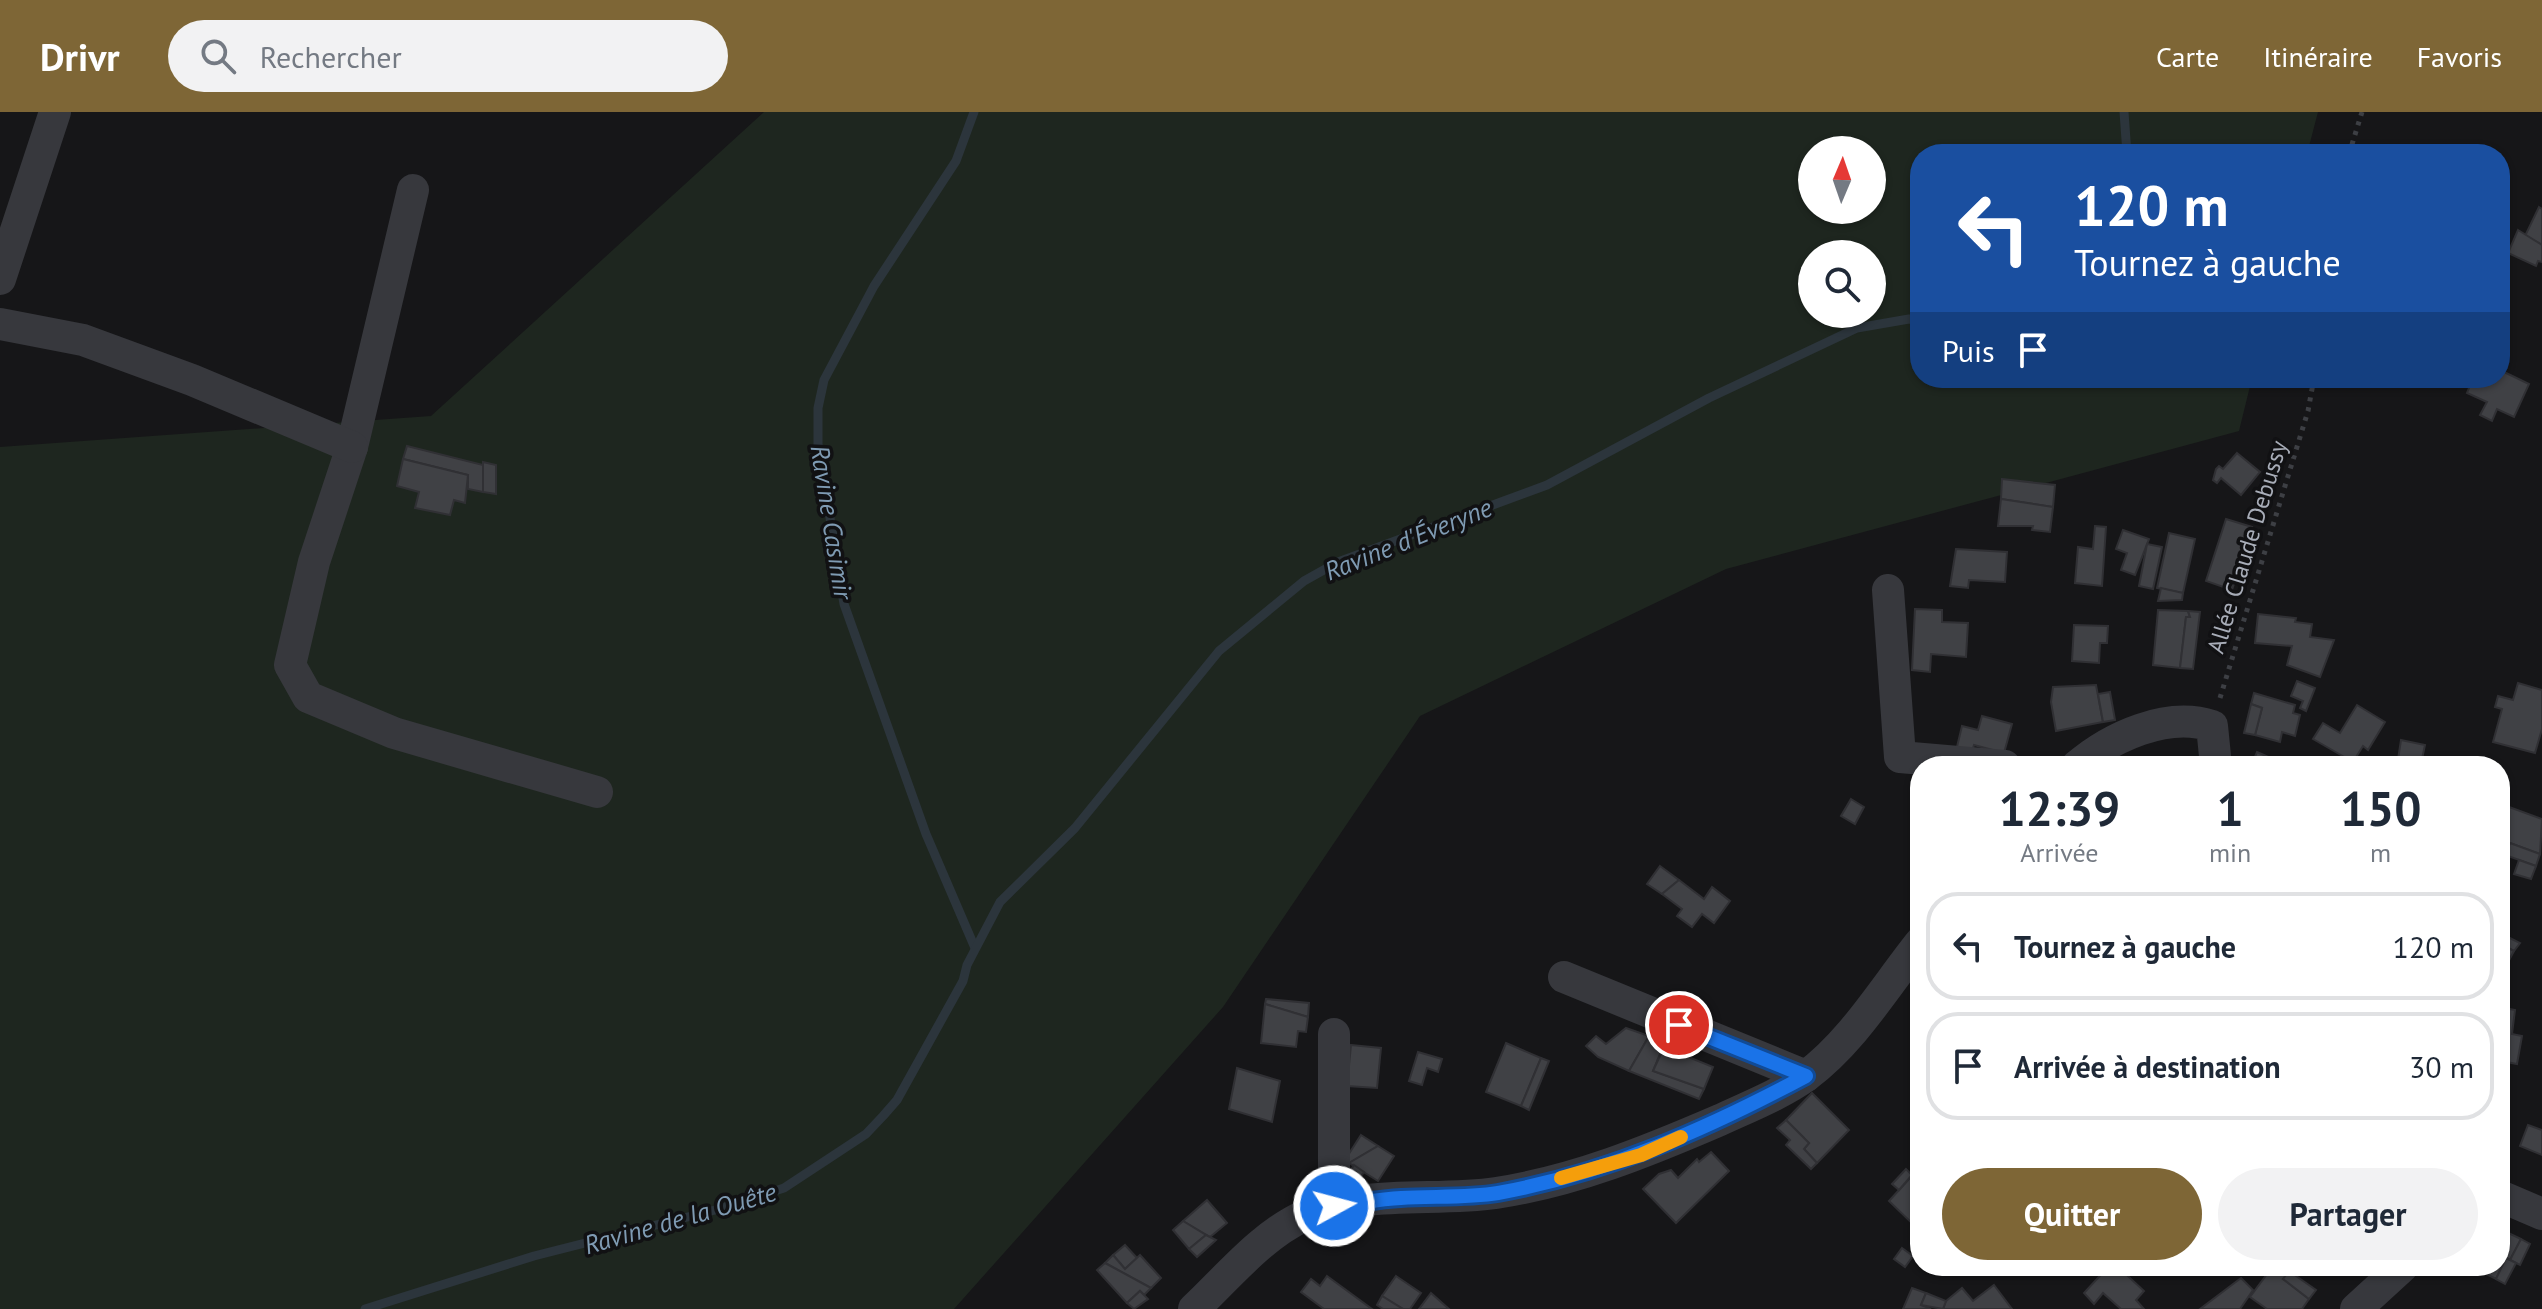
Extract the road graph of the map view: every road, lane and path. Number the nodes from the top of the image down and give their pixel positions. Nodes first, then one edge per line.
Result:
1 (55, 112) edge
2 (2362, 112) edge
3 (2352, 144) edge
4 (413, 190) dead end
5 (0, 279) edge
6 (0, 324) edge
7 (2312, 388) edge
8 (352, 447) junction
9 (1888, 590) dead end
10 (2212, 726) junction
11 (2092, 756) edge
12 (2215, 756) edge
13 (1910, 758) edge
14 (597, 792) dead end
15 (1910, 956) edge
16 (1564, 977) dead end
17 (1334, 1034) dead end
18 (1806, 1076) junction
19 (2510, 1200) edge
20 (1334, 1206) junction
21 (2542, 1214) edge
22 (2392, 1276) edge
23 (1194, 1309) edge
24 (2356, 1309) edge

1 - 5 street
2 - 3 path
4 - 8 street
6 - 8 street
7 - 10 path, Allée Claude Debussy
8 - 14 street
9 - 13 street
10 - 11 street
10 - 12 street
15 - 18 street
16 - 18 street
17 - 20 street
18 - 20 street
19 - 21 street
20 - 23 street
22 - 24 street

